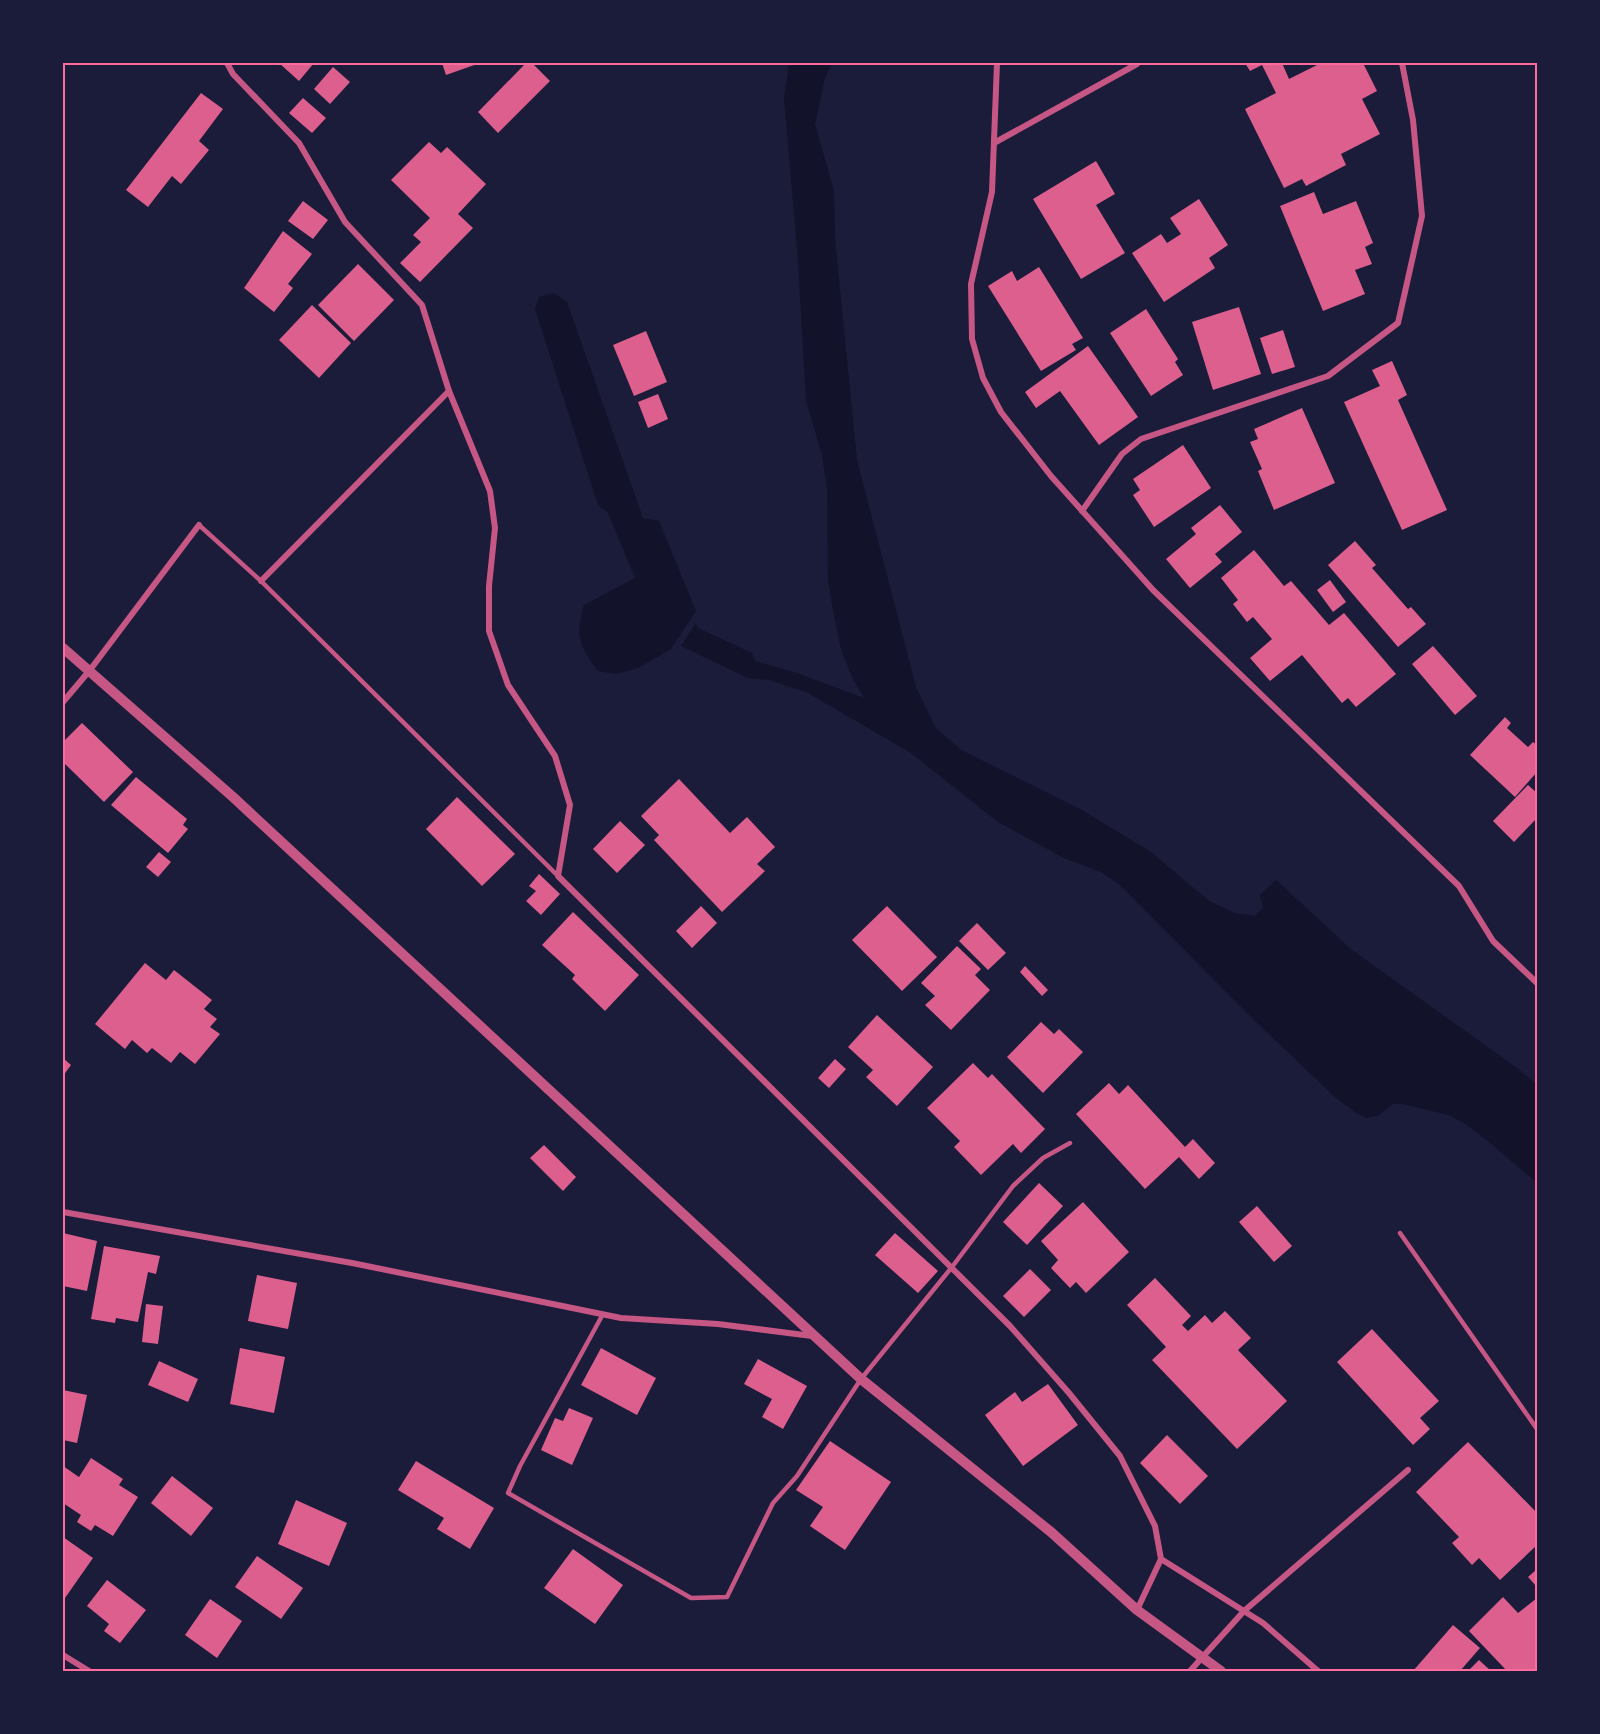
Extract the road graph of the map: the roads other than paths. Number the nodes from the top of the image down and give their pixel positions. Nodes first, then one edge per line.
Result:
1 (227, 63) edge
2 (997, 63) edge
3 (1402, 63) edge
4 (1137, 64) edge
5 (994, 143) junction
6 (449, 391) junction
7 (1082, 511) junction
8 (199, 525) joint
9 (261, 581) junction
10 (63, 648) edge
11 (90, 670) junction
12 (63, 702) edge
13 (558, 876) junction
14 (1537, 983) edge
15 (1070, 1143) dead end
16 (63, 1212) edge
17 (1400, 1233) dead end
18 (952, 1267) junction
19 (603, 1314) junction
20 (816, 1336) junction
21 (861, 1379) junction
22 (1537, 1429) edge
23 (1408, 1470) dead end
24 (1161, 1559) junction
25 (1137, 1610) junction
26 (1244, 1611) junction
27 (63, 1655) edge
28 (1202, 1657) junction
29 (89, 1671) edge
30 (1190, 1671) edge
31 (1221, 1671) edge
32 (1318, 1671) edge

1 - 6 street
2 - 5 street
3 - 7 street
4 - 5 street
5 - 7 street
6 - 9 street
6 - 13 street
7 - 14 street
8 - 9 lane
8 - 11 street
9 - 13 lane
10 - 11 street
11 - 12 street
11 - 20 street
13 - 18 street
15 - 18 lane
16 - 19 street
17 - 22 lane
18 - 21 lane
18 - 24 street
19 - 20 street
19 - 21 lane
20 - 21 street
21 - 25 street
23 - 26 street
24 - 25 street
24 - 26 street
25 - 28 street
26 - 28 street
26 - 32 street
27 - 29 street
28 - 30 street
28 - 31 street

